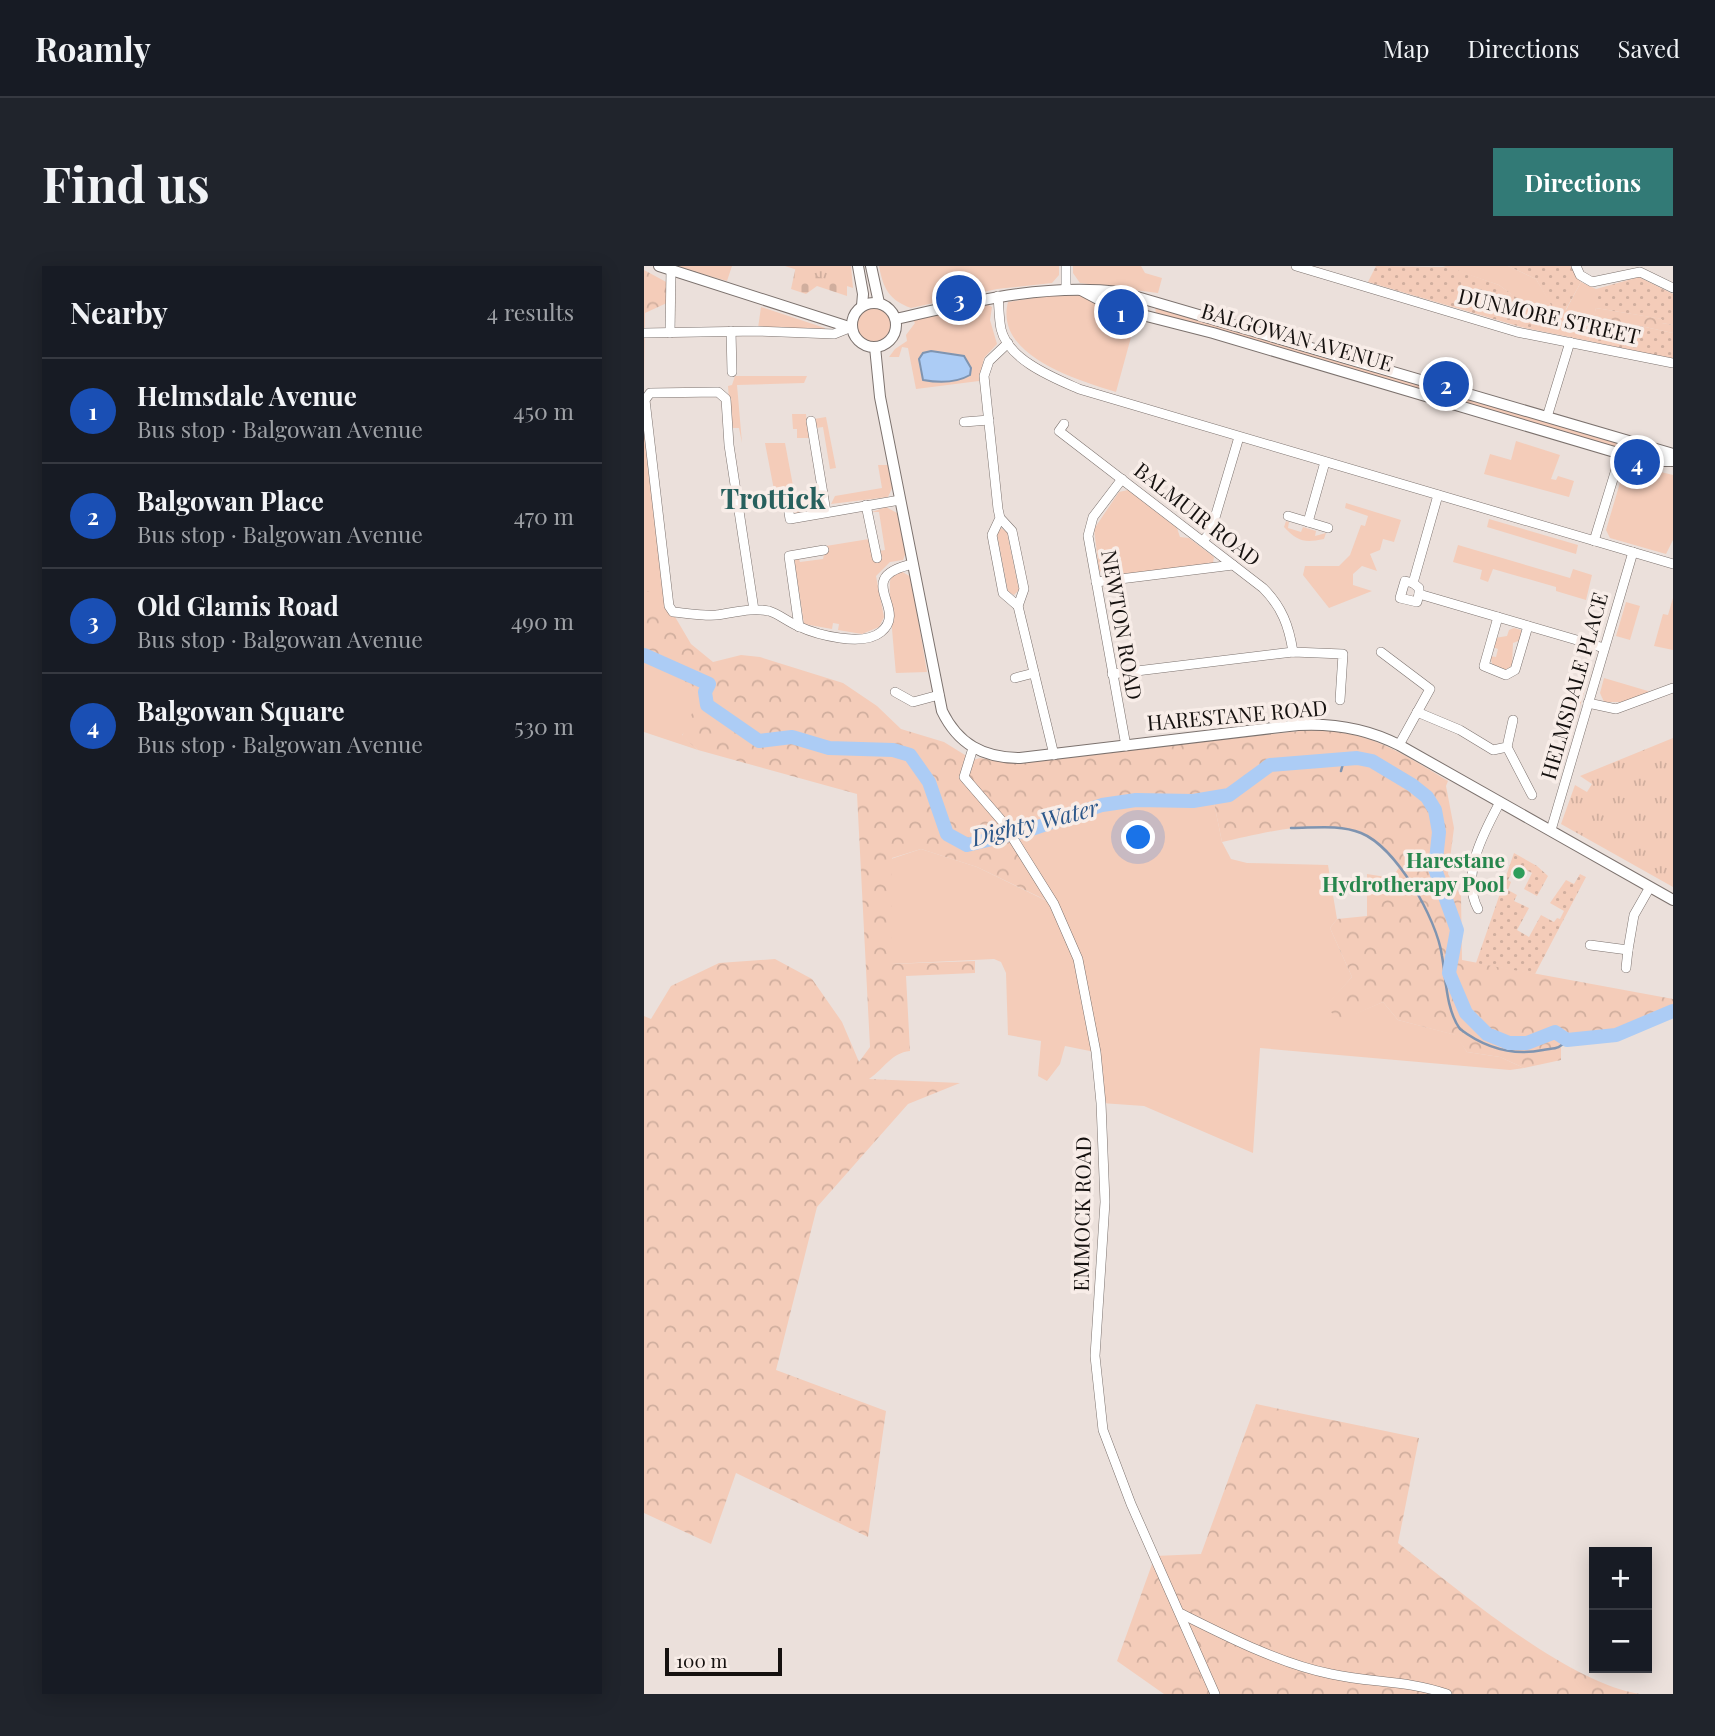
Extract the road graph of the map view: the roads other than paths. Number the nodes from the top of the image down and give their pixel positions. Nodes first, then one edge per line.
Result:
1 (659, 266) edge
2 (858, 266) edge
3 (871, 266) edge
4 (1066, 266) edge
5 (1296, 266) edge
6 (1577, 266) edge
7 (671, 270) junction
8 (1673, 288) edge
9 (1066, 289) junction
10 (1082, 290) junction
11 (998, 296) junction
12 (1155, 301) junction
13 (879, 303) junction
14 (862, 306) junction
15 (1152, 316) junction
16 (896, 319) junction
17 (851, 328) junction
18 (731, 331) junction
19 (644, 333) edge
20 (670, 333) junction
21 (1570, 342) junction
22 (1008, 343) junction
23 (875, 347) junction
24 (1673, 363) edge
25 (732, 372) dead end
26 (1547, 417) junction
27 (989, 420) junction
28 (811, 421) dead end
29 (964, 422) dead end
30 (1064, 424) dead end
31 (1239, 437) junction
32 (1625, 440) junction
33 (1621, 454) junction
34 (1673, 454) edge
35 (1673, 461) edge
36 (1325, 462) junction
37 (1122, 479) junction
38 (786, 494) dead end
39 (1438, 495) junction
40 (900, 500) junction
41 (866, 505) junction
42 (826, 512) junction
43 (1288, 516) dead end
44 (1000, 518) junction
45 (1308, 522) junction
46 (1328, 528) dead end
47 (1203, 541) junction
48 (1594, 541) junction
49 (824, 550) dead end
50 (1633, 552) junction
51 (877, 558) dead end
52 (913, 564) junction
53 (1673, 564) edge
54 (1234, 565) junction
55 (1096, 582) junction
56 (1413, 583) junction
57 (1419, 594) junction
58 (1018, 606) junction
59 (754, 610) junction
60 (1498, 617) junction
61 (1528, 626) junction
62 (799, 627) junction
63 (1605, 648) junction
64 (1293, 652) junction
65 (1381, 652) dead end
66 (1034, 673) junction
67 (1112, 674) junction
68 (1015, 678) dead end
69 (1673, 688) edge
70 (895, 692) dead end
71 (939, 695) junction
72 (1340, 700) dead end
73 (1588, 703) junction
74 (1417, 712) junction
75 (1513, 720) dead end
76 (1399, 745) junction
77 (1126, 746) junction
78 (1507, 747) junction
79 (973, 748) junction
80 (1054, 754) junction
81 (1532, 795) dead end
82 (1500, 802) junction
83 (1551, 831) junction
84 (1462, 860) dead end
85 (1475, 864) junction
86 (1650, 887) junction
87 (1673, 900) edge
88 (1478, 909) dead end
89 (1590, 945) dead end
90 (1628, 950) junction
91 (1626, 968) dead end
92 (1182, 1614) junction
93 (1215, 1694) edge
94 (1447, 1694) edge

1 - 7 street
2 - 14 street
3 - 13 street
4 - 9 street
5 - 21 street, DUNMORE STREET
6 - 8 street
7 - 17 street
7 - 20 street
9 - 10 street, BALGOWAN AVENUE
9 - 11 street, BALGOWAN AVENUE
10 - 12 street, BALGOWAN AVENUE
10 - 15 street, BALGOWAN AVENUE
11 - 16 street, BALGOWAN AVENUE
11 - 22 street
12 - 15 street
12 - 26 street, BALGOWAN AVENUE
13 - 14 street
13 - 16 street
14 - 17 street
15 - 33 street, BALGOWAN AVENUE
16 - 23 street
17 - 18 street
17 - 23 street
18 - 20 street
18 - 25 street
19 - 20 street
21 - 24 street, DUNMORE STREET
21 - 26 street
22 - 27 street
22 - 31 street
23 - 40 street
26 - 32 street, BALGOWAN AVENUE
27 - 29 street
27 - 44 street
28 - 42 street
30 - 37 street, BALMUIR ROAD
31 - 36 street
31 - 47 street
32 - 33 street
32 - 34 street, BALGOWAN AVENUE
33 - 35 street, BALGOWAN AVENUE
33 - 48 street
36 - 39 street
36 - 45 street
37 - 47 street, BALMUIR ROAD
37 - 55 street, NEWTON ROAD
38 - 42 street
39 - 48 street
39 - 56 street
40 - 41 street
40 - 52 street
41 - 42 street
41 - 51 street
43 - 45 street
44 - 58 street
44 - 58 street
45 - 46 street
47 - 54 street, BALMUIR ROAD
48 - 50 street
49 - 62 street
50 - 53 street
50 - 63 street, HELMSDALE PLACE
52 - 62 street
52 - 71 street
54 - 55 street
54 - 64 street, BALMUIR ROAD
55 - 67 street, NEWTON ROAD
56 - 57 street
56 - 57 street
57 - 60 street
58 - 66 street
59 - 59 street
59 - 62 street
60 - 61 street
60 - 61 street
61 - 63 street
63 - 73 street, HELMSDALE PLACE
64 - 67 street
64 - 72 street
65 - 74 street
66 - 68 street
66 - 80 street
67 - 77 street, NEWTON ROAD
69 - 73 street
70 - 71 street
71 - 79 street
73 - 83 street, HELMSDALE PLACE
74 - 76 street
74 - 78 street
75 - 78 street
76 - 77 street, HARESTANE ROAD
76 - 82 street, HARESTANE ROAD
77 - 80 street, HARESTANE ROAD
78 - 81 street
79 - 80 street, HARESTANE ROAD
79 - 92 street, EMMOCK ROAD
82 - 83 street, HARESTANE ROAD
82 - 85 street
83 - 86 street, HARESTANE ROAD
84 - 85 street
85 - 88 street
86 - 87 street, HARESTANE ROAD
86 - 90 street
89 - 90 street
90 - 91 street
92 - 93 street, EMMOCK ROAD
92 - 94 street

